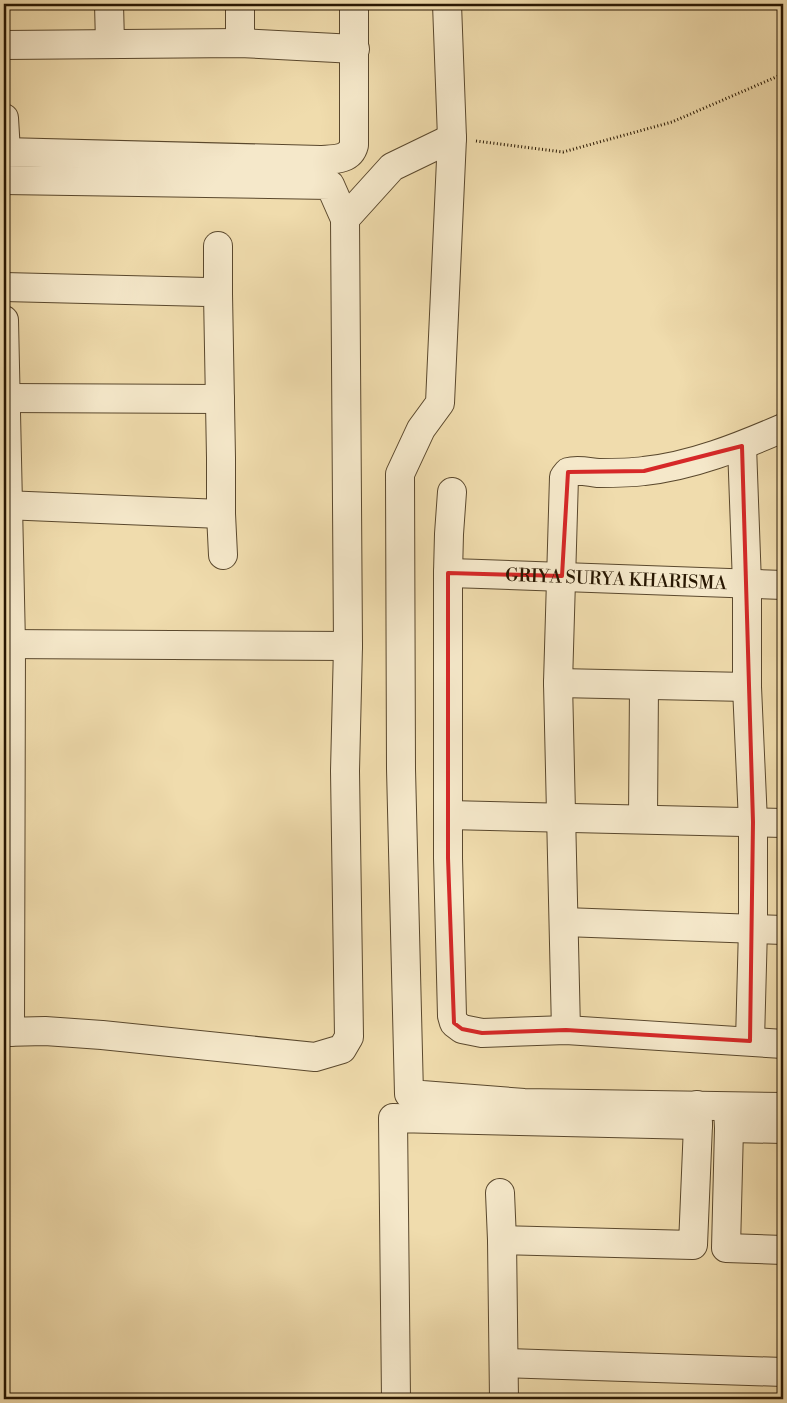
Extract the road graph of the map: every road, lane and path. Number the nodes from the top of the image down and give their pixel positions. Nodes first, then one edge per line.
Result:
1 (109, 4) edge
2 (240, 4) edge
3 (354, 4) edge
4 (448, 4) edge
5 (110, 43) junction
6 (240, 43) junction
7 (4, 45) edge
8 (355, 49) junction
9 (783, 74) edge
10 (4, 118) edge
11 (452, 138) junction
12 (5, 152) edge
13 (4, 180) edge
14 (345, 219) junction
15 (218, 246) dead end
16 (4, 287) edge
17 (218, 294) junction
18 (4, 320) edge
19 (6, 398) junction
20 (220, 399) junction
21 (783, 428) edge
22 (742, 446) junction
23 (452, 492) dead end
24 (6, 505) edge
25 (220, 514) junction
26 (223, 555) dead end
27 (448, 573) junction
28 (562, 576) junction
29 (747, 584) junction
30 (783, 584) edge
31 (8, 644) edge
32 (348, 646) junction
33 (558, 683) junction
34 (644, 685) junction
35 (747, 687) junction
36 (7, 760) edge
37 (449, 815) junction
38 (561, 817) junction
39 (643, 819) junction
40 (753, 822) junction
41 (783, 823) edge
42 (7, 921) edge
43 (564, 922) junction
44 (753, 928) junction
45 (783, 930) edge
46 (566, 1030) junction
47 (7, 1032) edge
48 (750, 1042) junction
49 (783, 1044) edge
50 (783, 1107) edge
51 (698, 1127) junction
52 (728, 1128) junction
53 (783, 1129) edge
54 (500, 1193) dead end
55 (502, 1240) junction
56 (693, 1245) junction
57 (726, 1248) junction
58 (783, 1250) edge
59 (504, 1363) junction
60 (783, 1372) edge
61 (396, 1399) edge
62 (504, 1399) edge

1 - 5 street
2 - 6 street
3 - 8 street
4 - 11 street
5 - 6 street
5 - 7 street
6 - 8 street
8 - 12 street
9 - 11 path
10 - 12 street
11 - 14 street
11 - 51 street
13 - 14 street
14 - 32 street
15 - 17 street
16 - 17 street
17 - 20 street
18 - 19 street
19 - 20 street
19 - 24 street
20 - 25 street
21 - 22 street
22 - 28 street
22 - 29 street
23 - 27 street
24 - 25 street
24 - 31 street
25 - 26 street
27 - 28 street, GRIYA SURYA KHARISMA
27 - 37 street
28 - 29 street, GRIYA SURYA KHARISMA
28 - 33 street
29 - 30 street, GRIYA SURYA KHARISMA
29 - 35 street
31 - 32 street
31 - 36 street
32 - 47 street
33 - 34 street
33 - 38 street
34 - 35 street
34 - 39 street
35 - 40 street
36 - 42 street
37 - 38 street
37 - 46 street
38 - 39 street
38 - 43 street
39 - 40 street
40 - 41 street
40 - 44 street
42 - 47 street
43 - 44 street
43 - 46 street
44 - 45 street
44 - 48 street
46 - 48 street
48 - 49 street
50 - 52 street
51 - 52 street
51 - 52 street
51 - 56 street
51 - 61 street
52 - 53 street
52 - 57 street
54 - 55 street
55 - 56 street
55 - 59 street
56 - 57 street
57 - 58 street
59 - 60 street
59 - 62 street

